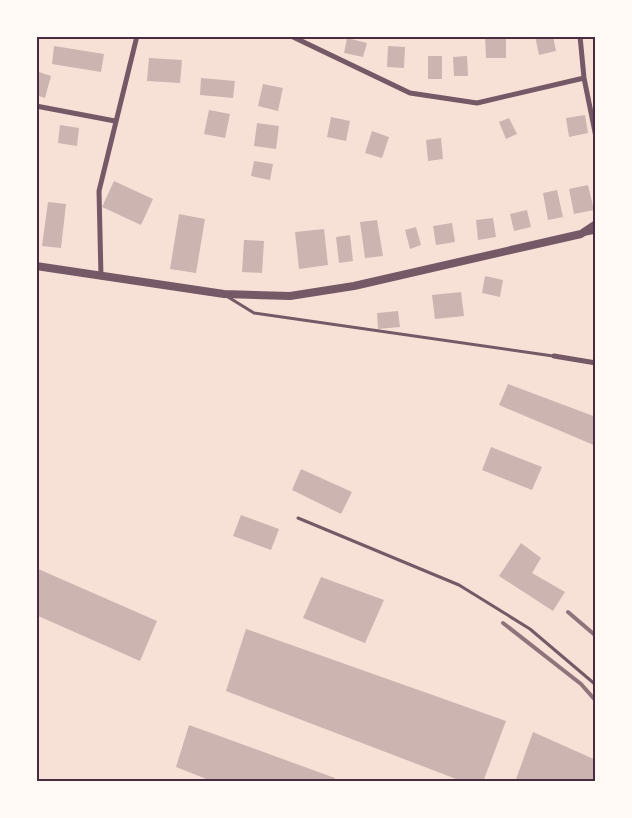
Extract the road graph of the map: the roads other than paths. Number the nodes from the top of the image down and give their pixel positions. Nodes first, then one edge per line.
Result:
1 (137, 36) edge
2 (291, 36) edge
3 (580, 36) edge
4 (584, 78) junction
5 (36, 106) edge
6 (115, 121) junction
7 (596, 137) edge
8 (596, 224) edge
9 (596, 231) edge
10 (581, 234) junction
11 (36, 266) edge
12 (101, 276) junction
13 (224, 294) junction
14 (554, 356) joint
15 (596, 363) edge
16 (298, 518) dead end
17 (596, 685) edge

1 - 6 street
2 - 4 street
3 - 4 street
4 - 7 street
5 - 6 street
6 - 12 street
8 - 10 street
9 - 10 street
10 - 13 street
11 - 12 street
12 - 13 street
13 - 14 lane
14 - 15 street
16 - 17 lane

